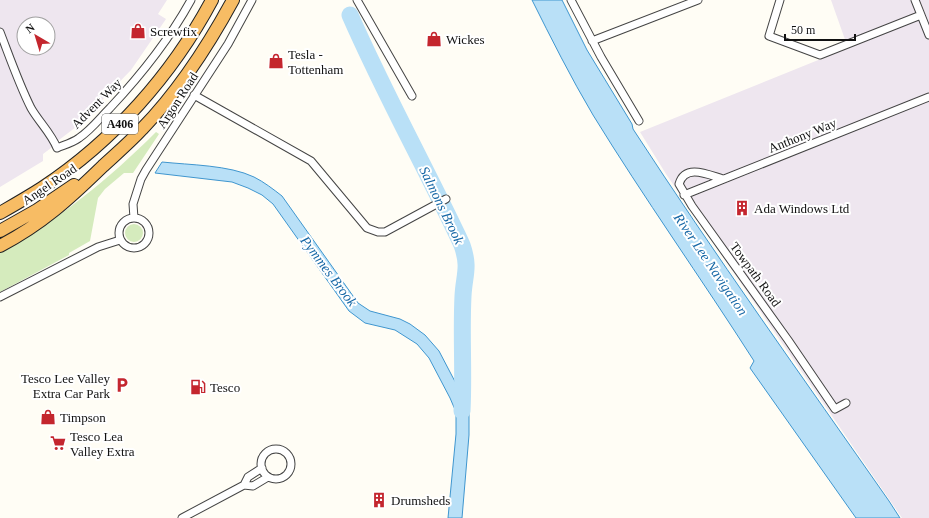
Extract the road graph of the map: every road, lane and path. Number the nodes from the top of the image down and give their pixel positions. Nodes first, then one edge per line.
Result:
1 (191, 0) edge
2 (212, 0) edge
3 (233, 0) edge
4 (252, 0) edge
5 (358, 0) edge
6 (571, 0) edge
7 (698, 0) edge
8 (780, 0) edge
9 (915, 0) edge
10 (921, 15) junction
11 (0, 32) edge
12 (929, 35) edge
13 (592, 41) junction
14 (194, 95) junction
15 (412, 96) dead end
16 (929, 97) edge
17 (639, 121) dead end
18 (112, 157) junction
19 (723, 179) junction
20 (684, 194) junction
21 (446, 199) dead end
22 (0, 213) edge
23 (134, 218) junction
24 (0, 231) edge
25 (120, 240) junction
26 (0, 246) edge
27 (0, 297) edge
28 (846, 403) dead end
29 (262, 468) junction
30 (268, 477) junction
31 (244, 485) junction
32 (182, 518) edge

1 - 11 street, Advent Way
2 - 22 highway, A406
3 - 18 highway, A406
4 - 14 street, Argon Road
5 - 15 street
6 - 13 street
7 - 13 street
8 - 10 street
9 - 10 street
10 - 12 street
13 - 17 street
14 - 21 street
14 - 23 street, Argon Road
16 - 19 street, Anthony Way
18 - 24 highway, Angel Road / A406
18 - 26 highway, A406
19 - 20 street, Anthony Way
19 - 20 street
20 - 28 street, Towpath Road
23 - 25 street
23 - 25 street
25 - 27 street
29 - 30 street
29 - 30 street
29 - 31 street
30 - 31 street
31 - 32 street

